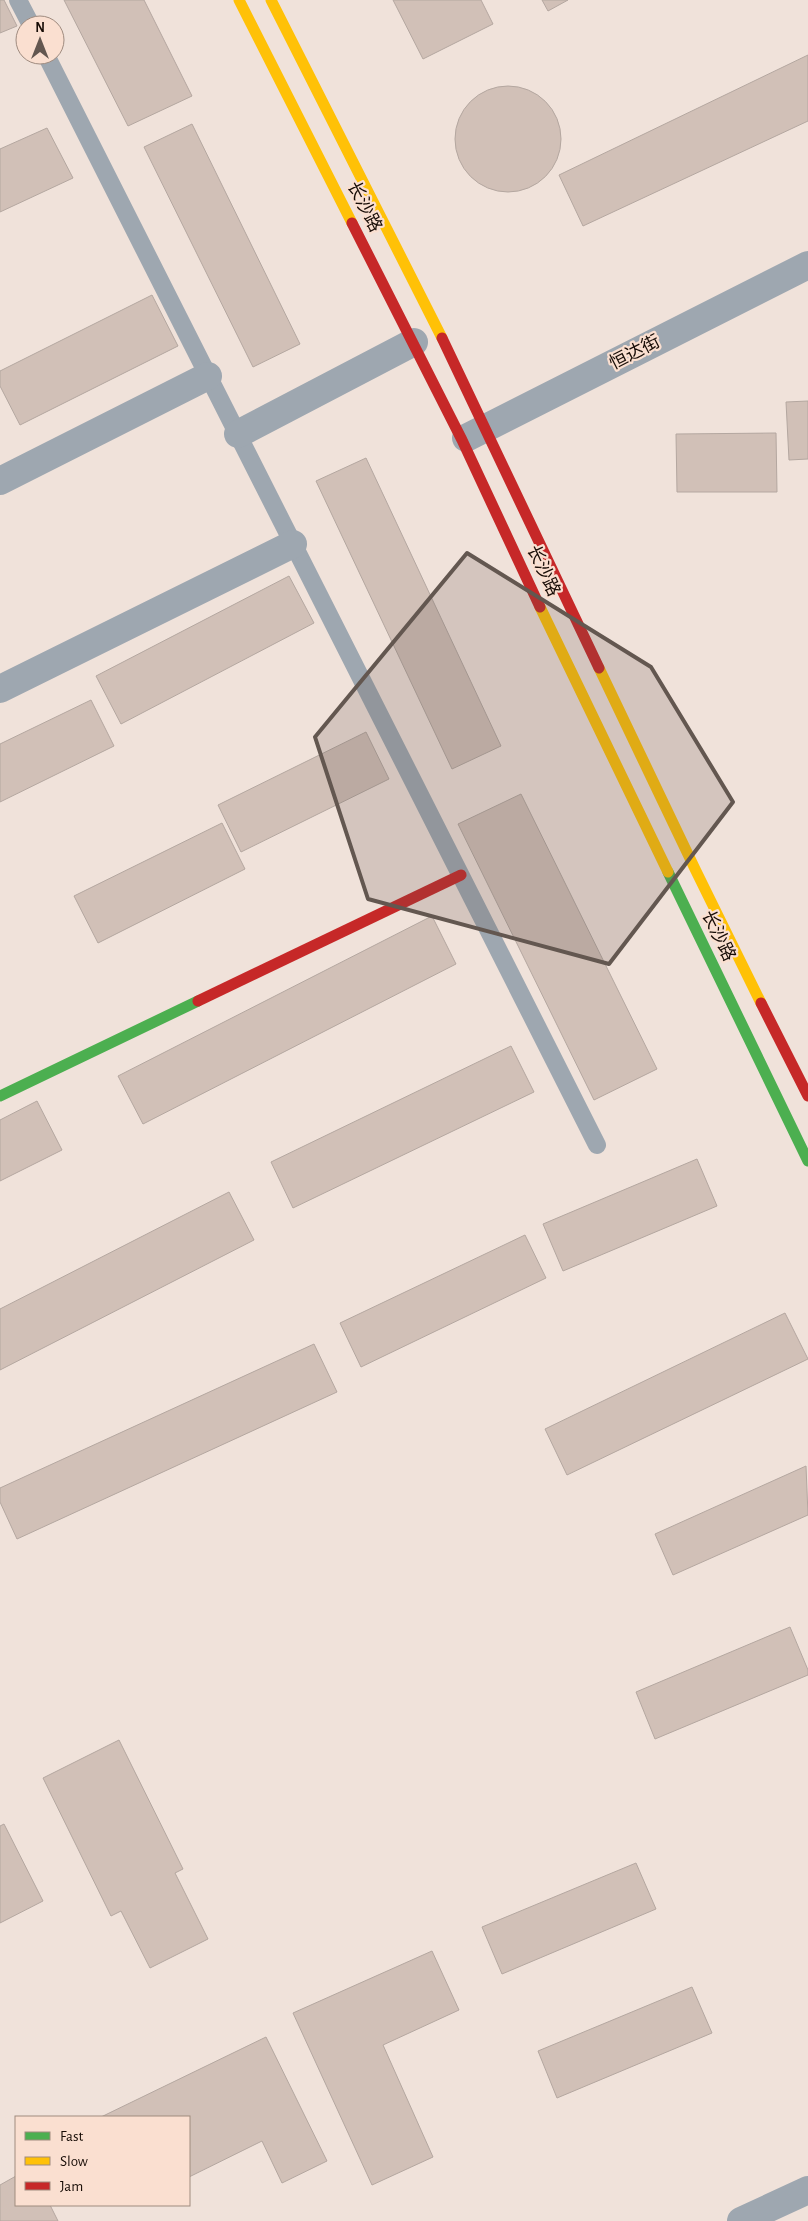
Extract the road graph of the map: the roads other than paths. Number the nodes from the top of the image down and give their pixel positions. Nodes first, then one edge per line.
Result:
1 (18, 0) edge
2 (239, 0) edge
3 (271, 0) edge
4 (26, 15) edge
5 (51, 65) edge
6 (808, 265) edge
7 (414, 342) junction
8 (208, 376) junction
9 (238, 434) junction
10 (474, 434) junction
11 (0, 481) edge
12 (294, 544) junction
13 (0, 689) edge
14 (461, 875) junction
15 (0, 1096) edge
16 (808, 1096) edge
17 (597, 1145) dead end
18 (808, 1161) edge
19 (808, 2190) edge
20 (741, 2221) edge

1 - 4 lane
2 - 7 street, 长沙路
3 - 10 street, 长沙路
5 - 8 lane
6 - 10 street, 恒达街
7 - 9 street
7 - 10 street, 长沙路
8 - 9 lane
8 - 11 street
9 - 12 lane
10 - 16 street, 长沙路
10 - 18 street, 长沙路
12 - 13 street
12 - 14 lane
14 - 15 street
14 - 17 lane
19 - 20 street

